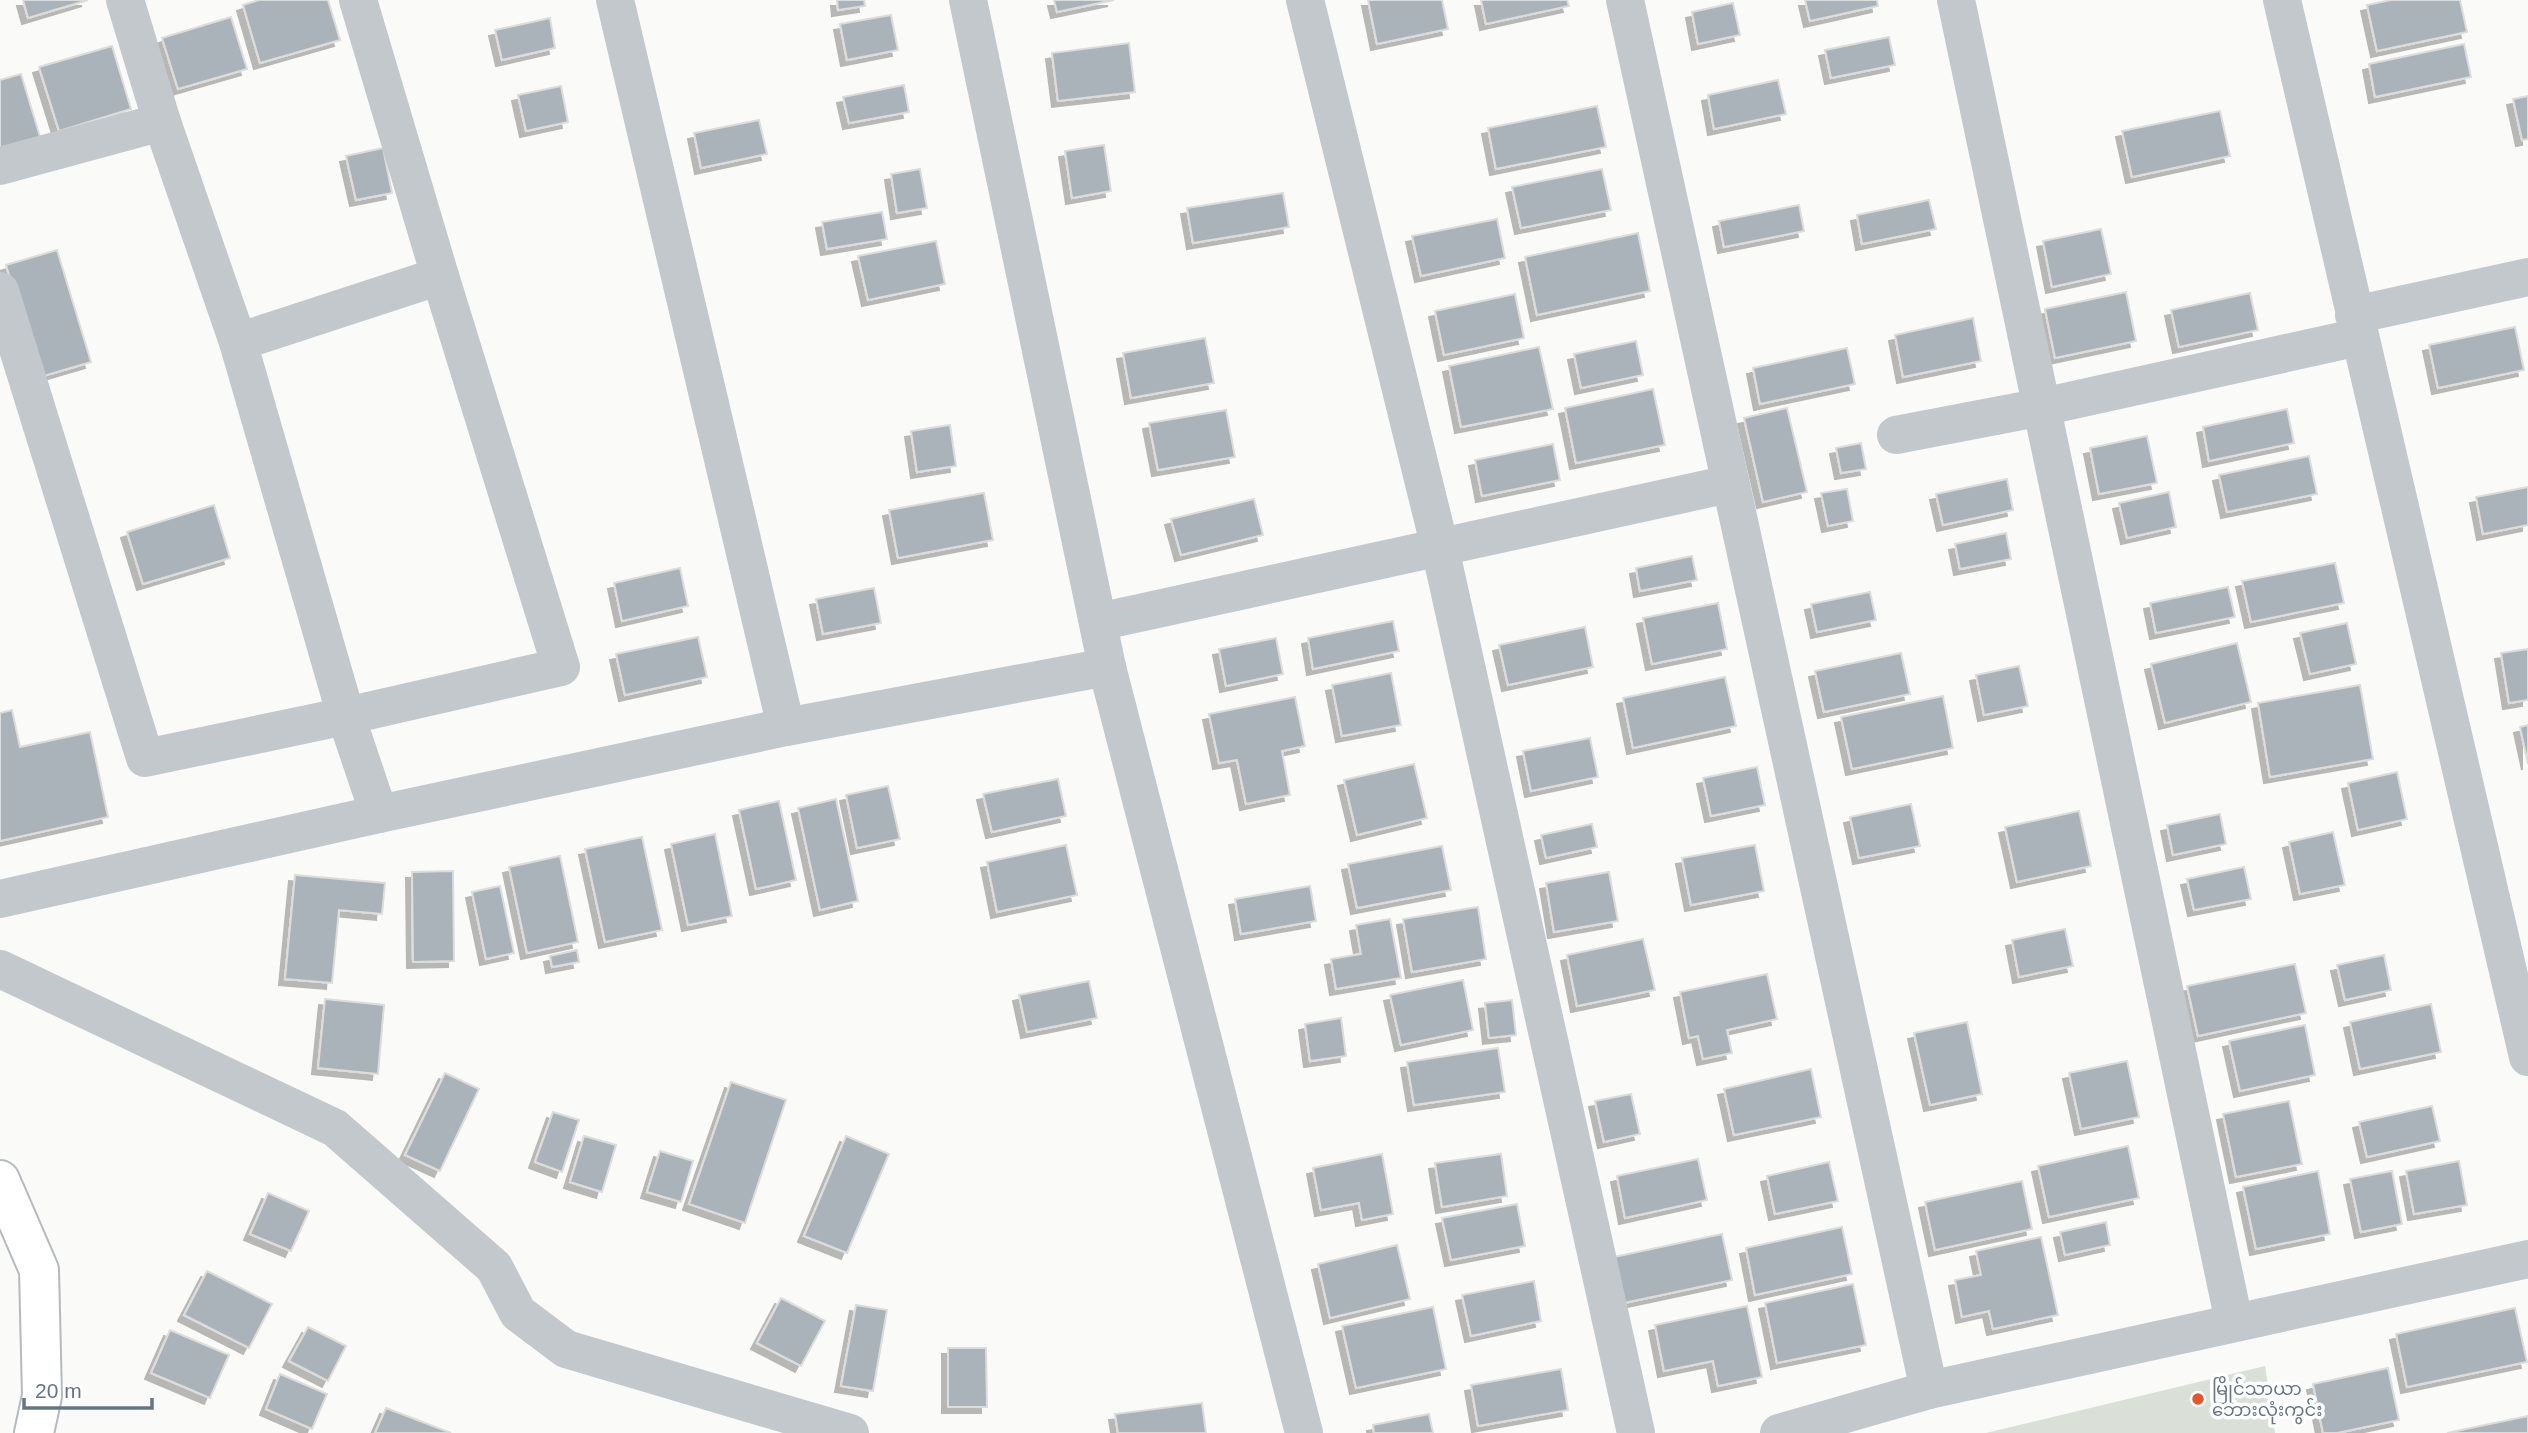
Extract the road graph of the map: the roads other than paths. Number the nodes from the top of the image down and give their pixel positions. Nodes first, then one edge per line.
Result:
1 (125, 0) edge
2 (358, 0) edge
3 (615, 0) edge
4 (968, 0) edge
5 (1305, 0) edge
6 (1625, 0) edge
7 (1956, 0) edge
8 (2282, 0) edge
9 (162, 122) junction
10 (0, 166) edge
11 (440, 276) junction
12 (2528, 277) edge
13 (0, 291) edge
14 (2357, 326) junction
15 (238, 342) junction
16 (2042, 407) junction
17 (1896, 435) dead end
18 (1729, 484) junction
19 (1440, 548) junction
20 (1098, 622) junction
21 (1107, 667) junction
22 (346, 716) junction
23 (786, 727) junction
24 (379, 814) junction
25 (0, 899) edge
26 (0, 969) edge
27 (2528, 1056) edge
28 (0, 1180) edge
29 (2528, 1259) edge
30 (2234, 1322) junction
31 (1929, 1391) junction
32 (34, 1433) edge
33 (850, 1433) edge
34 (1304, 1433) edge
35 (1636, 1433) edge
36 (1779, 1433) edge

1 - 9 street
2 - 11 street
3 - 23 street
4 - 20 street
5 - 19 street
6 - 18 street
7 - 16 street
8 - 14 street
9 - 10 street
9 - 15 street
11 - 15 street
11 - 22 street
12 - 14 street
13 - 22 street
14 - 16 street
14 - 27 street
15 - 22 street
16 - 17 street
16 - 30 street
18 - 19 street
18 - 31 street
19 - 20 street
19 - 35 street
20 - 21 street
21 - 23 street
21 - 34 street
22 - 24 street
23 - 24 street
24 - 25 street
26 - 33 street
28 - 32 main road
29 - 30 street
30 - 31 street
31 - 36 street

